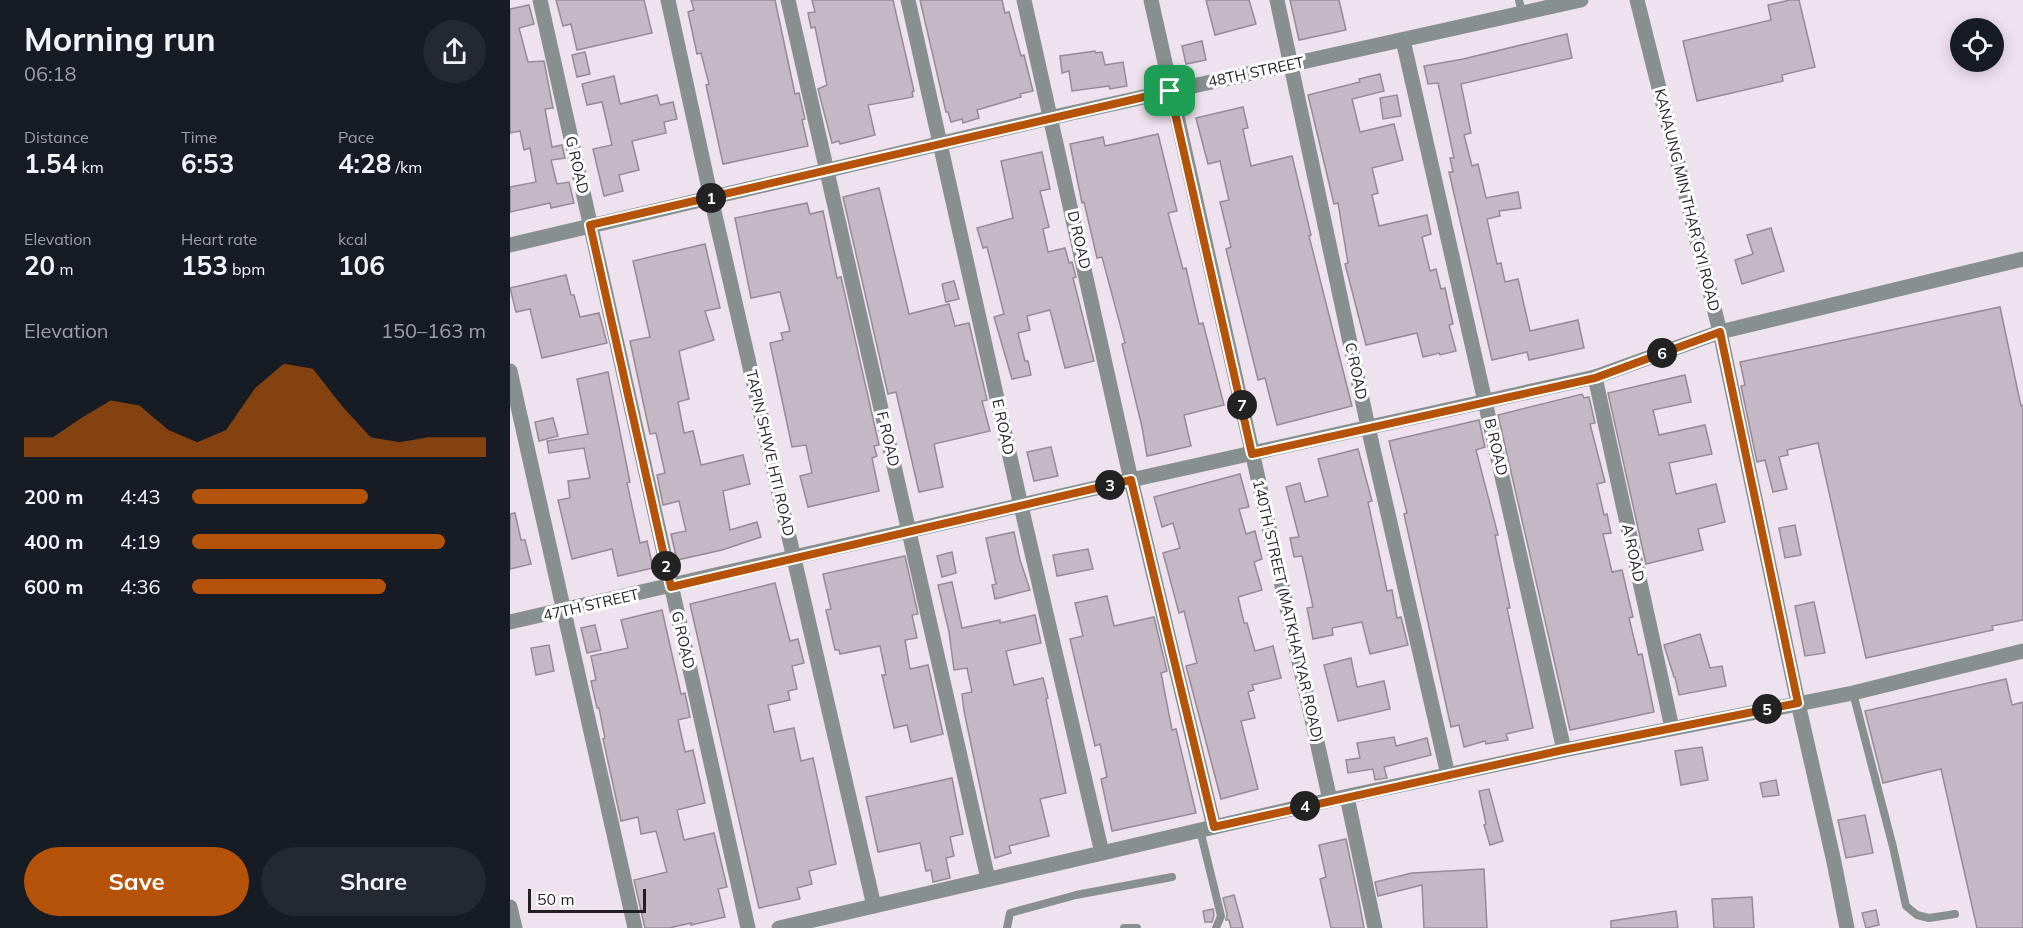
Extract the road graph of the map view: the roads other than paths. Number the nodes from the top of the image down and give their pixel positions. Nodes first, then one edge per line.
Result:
1 (540, 0) edge
2 (668, 0) edge
3 (788, 0) edge
4 (908, 0) edge
5 (1024, 0) edge
6 (1151, 0) edge
7 (1277, 0) edge
8 (1581, 0) edge
9 (1636, 0) edge
10 (1520, 7) edge
11 (1403, 40) junction
12 (1291, 64) junction
13 (1170, 91) junction
14 (1049, 118) junction
15 (941, 144) junction
16 (827, 170) junction
17 (711, 198) junction
18 (590, 225) junction
19 (510, 245) edge
20 (2023, 259) edge
21 (1720, 332) junction
22 (510, 371) edge
23 (1595, 378) junction
24 (1486, 400) junction
25 (1368, 427) junction
26 (1252, 454) junction
27 (1131, 480) junction
28 (1021, 506) junction
29 (909, 532) junction
30 (794, 557) junction
31 (671, 587) junction
32 (564, 611) junction
33 (510, 622) edge
34 (2023, 651) edge
35 (1853, 693) junction
36 (1798, 703) junction
37 (1672, 728) junction
38 (1563, 750) junction
39 (1448, 775) junction
40 (1347, 797) junction
41 (1330, 800) junction
42 (1207, 828) junction
43 (1102, 853) junction
44 (1172, 877) dead end
45 (988, 879) junction
46 (874, 906) junction
47 (510, 907) edge
48 (1955, 914) dead end
49 (515, 928) edge
50 (635, 928) edge
51 (748, 928) edge
52 (779, 928) edge
53 (1007, 928) edge
54 (1124, 928) edge
55 (1137, 928) edge
56 (1216, 928) edge
57 (1375, 928) edge
58 (1848, 928) edge

1 - 18 street, G ROAD
2 - 17 street, TAPIN SHWE HTI ROAD
3 - 16 street, F ROAD
4 - 15 street, E ROAD
5 - 14 street, D ROAD
6 - 13 street, 140TH STREET (MATKHATYAR ROAD)
7 - 12 street, C ROAD
8 - 10 street, 48TH STREET
9 - 21 street, KANAUNG MIN THAR GYI ROAD
10 - 11 street, 48TH STREET
11 - 12 street, 48TH STREET
11 - 24 street, B ROAD
12 - 13 street, 48TH STREET
12 - 25 street, C ROAD
13 - 14 street, 48TH STREET
13 - 26 street, 140TH STREET (MATKHATYAR ROAD)
14 - 15 street, 48TH STREET
14 - 27 street, D ROAD
15 - 16 street, 48TH STREET
15 - 28 street, E ROAD
16 - 17 street, 48TH STREET
16 - 29 street, F ROAD
17 - 18 street, 48TH STREET
17 - 30 street, TAPIN SHWE HTI ROAD
18 - 19 street, 48TH STREET
18 - 31 street, G ROAD
20 - 21 street, 47TH STREET
21 - 23 street, 47TH STREET
21 - 36 street, KANAUNG MIN THAR GYI ROAD
22 - 32 street
23 - 24 street, 47TH STREET
23 - 37 street, A ROAD
24 - 25 street, 47TH STREET
24 - 38 street, B ROAD
25 - 26 street, 47TH STREET
25 - 39 street, C ROAD
26 - 27 street, 47TH STREET
26 - 41 street, 140TH STREET (MATKHATYAR ROAD)
27 - 28 street, 47TH STREET
27 - 42 street, D ROAD
28 - 29 street, 47TH STREET
28 - 43 street, E ROAD
29 - 30 street, 47TH STREET
29 - 45 street, F ROAD
30 - 31 street, 47TH STREET
30 - 46 street, TAPIN SHWE HTI ROAD
31 - 32 street, 47TH STREET
31 - 51 street, G ROAD
32 - 33 street, 47TH STREET
32 - 50 street
34 - 35 street
35 - 36 street
35 - 48 lane
36 - 37 street
36 - 58 street, KANAUNG MIN THAR GYI ROAD
37 - 38 street
38 - 39 street
39 - 40 street
40 - 41 street
40 - 57 street
41 - 42 street
42 - 43 street
42 - 56 lane
43 - 45 street
44 - 53 lane
45 - 46 street
46 - 52 street
47 - 49 street
54 - 55 lane

